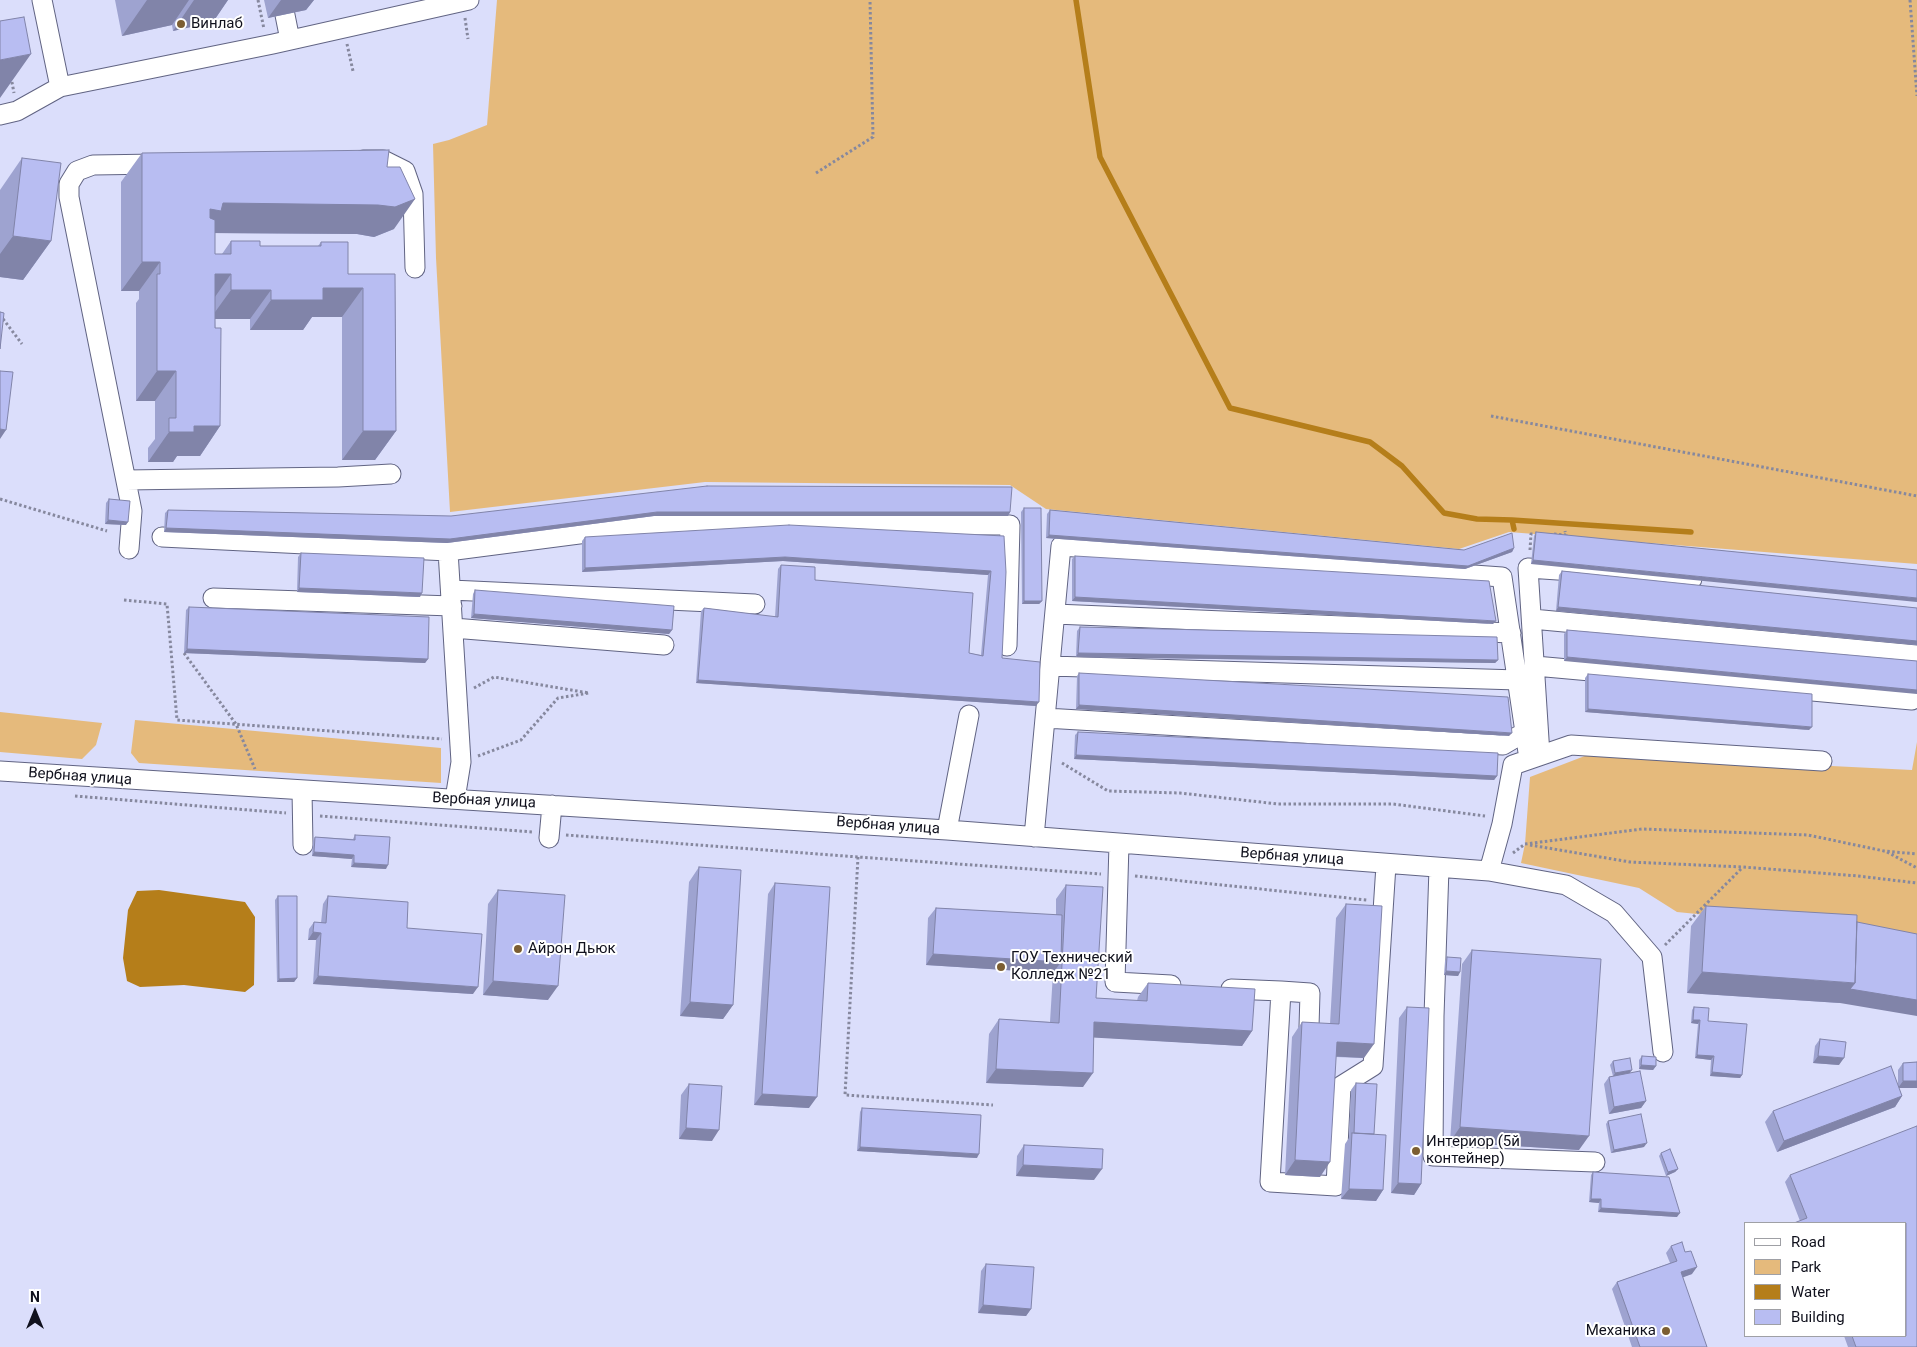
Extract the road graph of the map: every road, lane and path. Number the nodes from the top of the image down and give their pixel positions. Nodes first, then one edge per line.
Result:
1 (42, 0) edge
2 (258, 0) edge
3 (469, 0) edge
4 (870, 0) edge
5 (1910, 0) edge
6 (285, 15) dead end
7 (343, 28) junction
8 (290, 40) junction
9 (267, 44) junction
10 (353, 71) dead end
11 (11, 76) edge
12 (60, 87) junction
13 (1917, 96) edge
14 (9, 113) edge
15 (343, 161) edge
16 (173, 164) edge
17 (816, 173) dead end
18 (415, 268) dead end
19 (0, 315) edge
20 (22, 344) dead end
21 (1491, 416) dead end
22 (391, 474) dead end
23 (126, 480) junction
24 (1917, 496) edge
25 (0, 499) edge
26 (107, 531) dead end
27 (1565, 531) dead end
28 (1540, 534) edge
29 (1548, 534) edge
30 (1530, 536) dead end
31 (162, 537) dead end
32 (129, 549) dead end
33 (448, 551) junction
34 (1708, 580) edge
35 (213, 598) dead end
36 (451, 598) junction
37 (124, 600) dead end
38 (755, 604) dead end
39 (1055, 614) junction
40 (1532, 618) junction
41 (453, 628) junction
42 (1511, 633) junction
43 (664, 646) dead end
44 (1007, 646) dead end
45 (184, 653) dead end
46 (1917, 655) edge
47 (1050, 666) junction
48 (1535, 666) junction
49 (1518, 680) junction
50 (457, 697) junction
51 (1912, 700) dead end
52 (969, 715) dead end
53 (1045, 718) junction
54 (236, 724) junction
55 (1525, 732) junction
56 (459, 740) junction
57 (1535, 757) junction
58 (1822, 761) dead end
59 (461, 762) junction
60 (1062, 763) dead end
61 (0, 772) edge
62 (264, 789) junction
63 (302, 791) junction
64 (70, 795) dead end
65 (455, 799) junction
66 (552, 805) junction
67 (303, 815) junction
68 (1503, 818) junction
69 (948, 830) junction
70 (549, 836) junction
71 (1034, 837) junction
72 (1119, 844) junction
73 (1525, 844) junction
74 (303, 845) dead end
75 (1884, 851) junction
76 (1917, 854) edge
77 (858, 857) junction
78 (1386, 864) junction
79 (1743, 867) junction
80 (1439, 868) junction
81 (1917, 868) edge
82 (1489, 871) junction
83 (1118, 875) junction
84 (1917, 883) edge
85 (1383, 901) junction
86 (1652, 957) junction
87 (1193, 986) edge
88 (1213, 988) edge
89 (1281, 991) junction
90 (1309, 1027) edge
91 (1663, 1052) dead end
92 (993, 1105) dead end
93 (1595, 1162) dead end

1 - 12 street
2 - 9 path
3 - 7 street
4 - 17 path
5 - 13 path
6 - 8 street
7 - 8 street
7 - 10 path
8 - 9 street
9 - 12 street
11 - 14 path
12 - 14 street
15 - 18 street
16 - 23 street
19 - 20 path
21 - 24 path
22 - 23 street
23 - 32 street
25 - 26 path
27 - 29 path
28 - 30 path
31 - 33 street
33 - 36 street
33 - 44 street
34 - 40 street
35 - 36 street
36 - 38 street
36 - 41 street
37 - 54 path
39 - 42 street
39 - 42 street
39 - 47 street
40 - 46 street
40 - 48 street
41 - 43 street
41 - 50 street
42 - 49 street
45 - 54 path
47 - 49 street
47 - 53 street
48 - 51 street
48 - 57 street
49 - 55 street
50 - 56 street
50 - 59 path
52 - 69 street
53 - 55 street
53 - 71 street
54 - 56 path
54 - 62 path
55 - 57 street
56 - 59 street
57 - 58 street
57 - 68 street
59 - 65 street
60 - 68 path
61 - 62 street, Вербная улица
62 - 63 street, Вербная улица
63 - 65 street, Вербная улица
63 - 67 street
64 - 67 path
65 - 66 street, Вербная улица
66 - 69 street, Вербная улица
66 - 70 street
67 - 70 path
67 - 74 street
68 - 82 street
69 - 71 street, Вербная улица
70 - 77 path
71 - 72 street, Вербная улица
72 - 78 street, Вербная улица
72 - 83 street
73 - 75 path
73 - 79 path
73 - 82 path
75 - 76 path
75 - 81 path
77 - 83 path
77 - 92 path
78 - 80 street, Вербная улица
78 - 85 street
79 - 84 path
79 - 86 path
80 - 82 street, Вербная улица
80 - 93 street
82 - 86 street, Вербная улица
83 - 85 path
83 - 87 street
85 - 89 street
86 - 91 street
88 - 89 street
89 - 90 street

